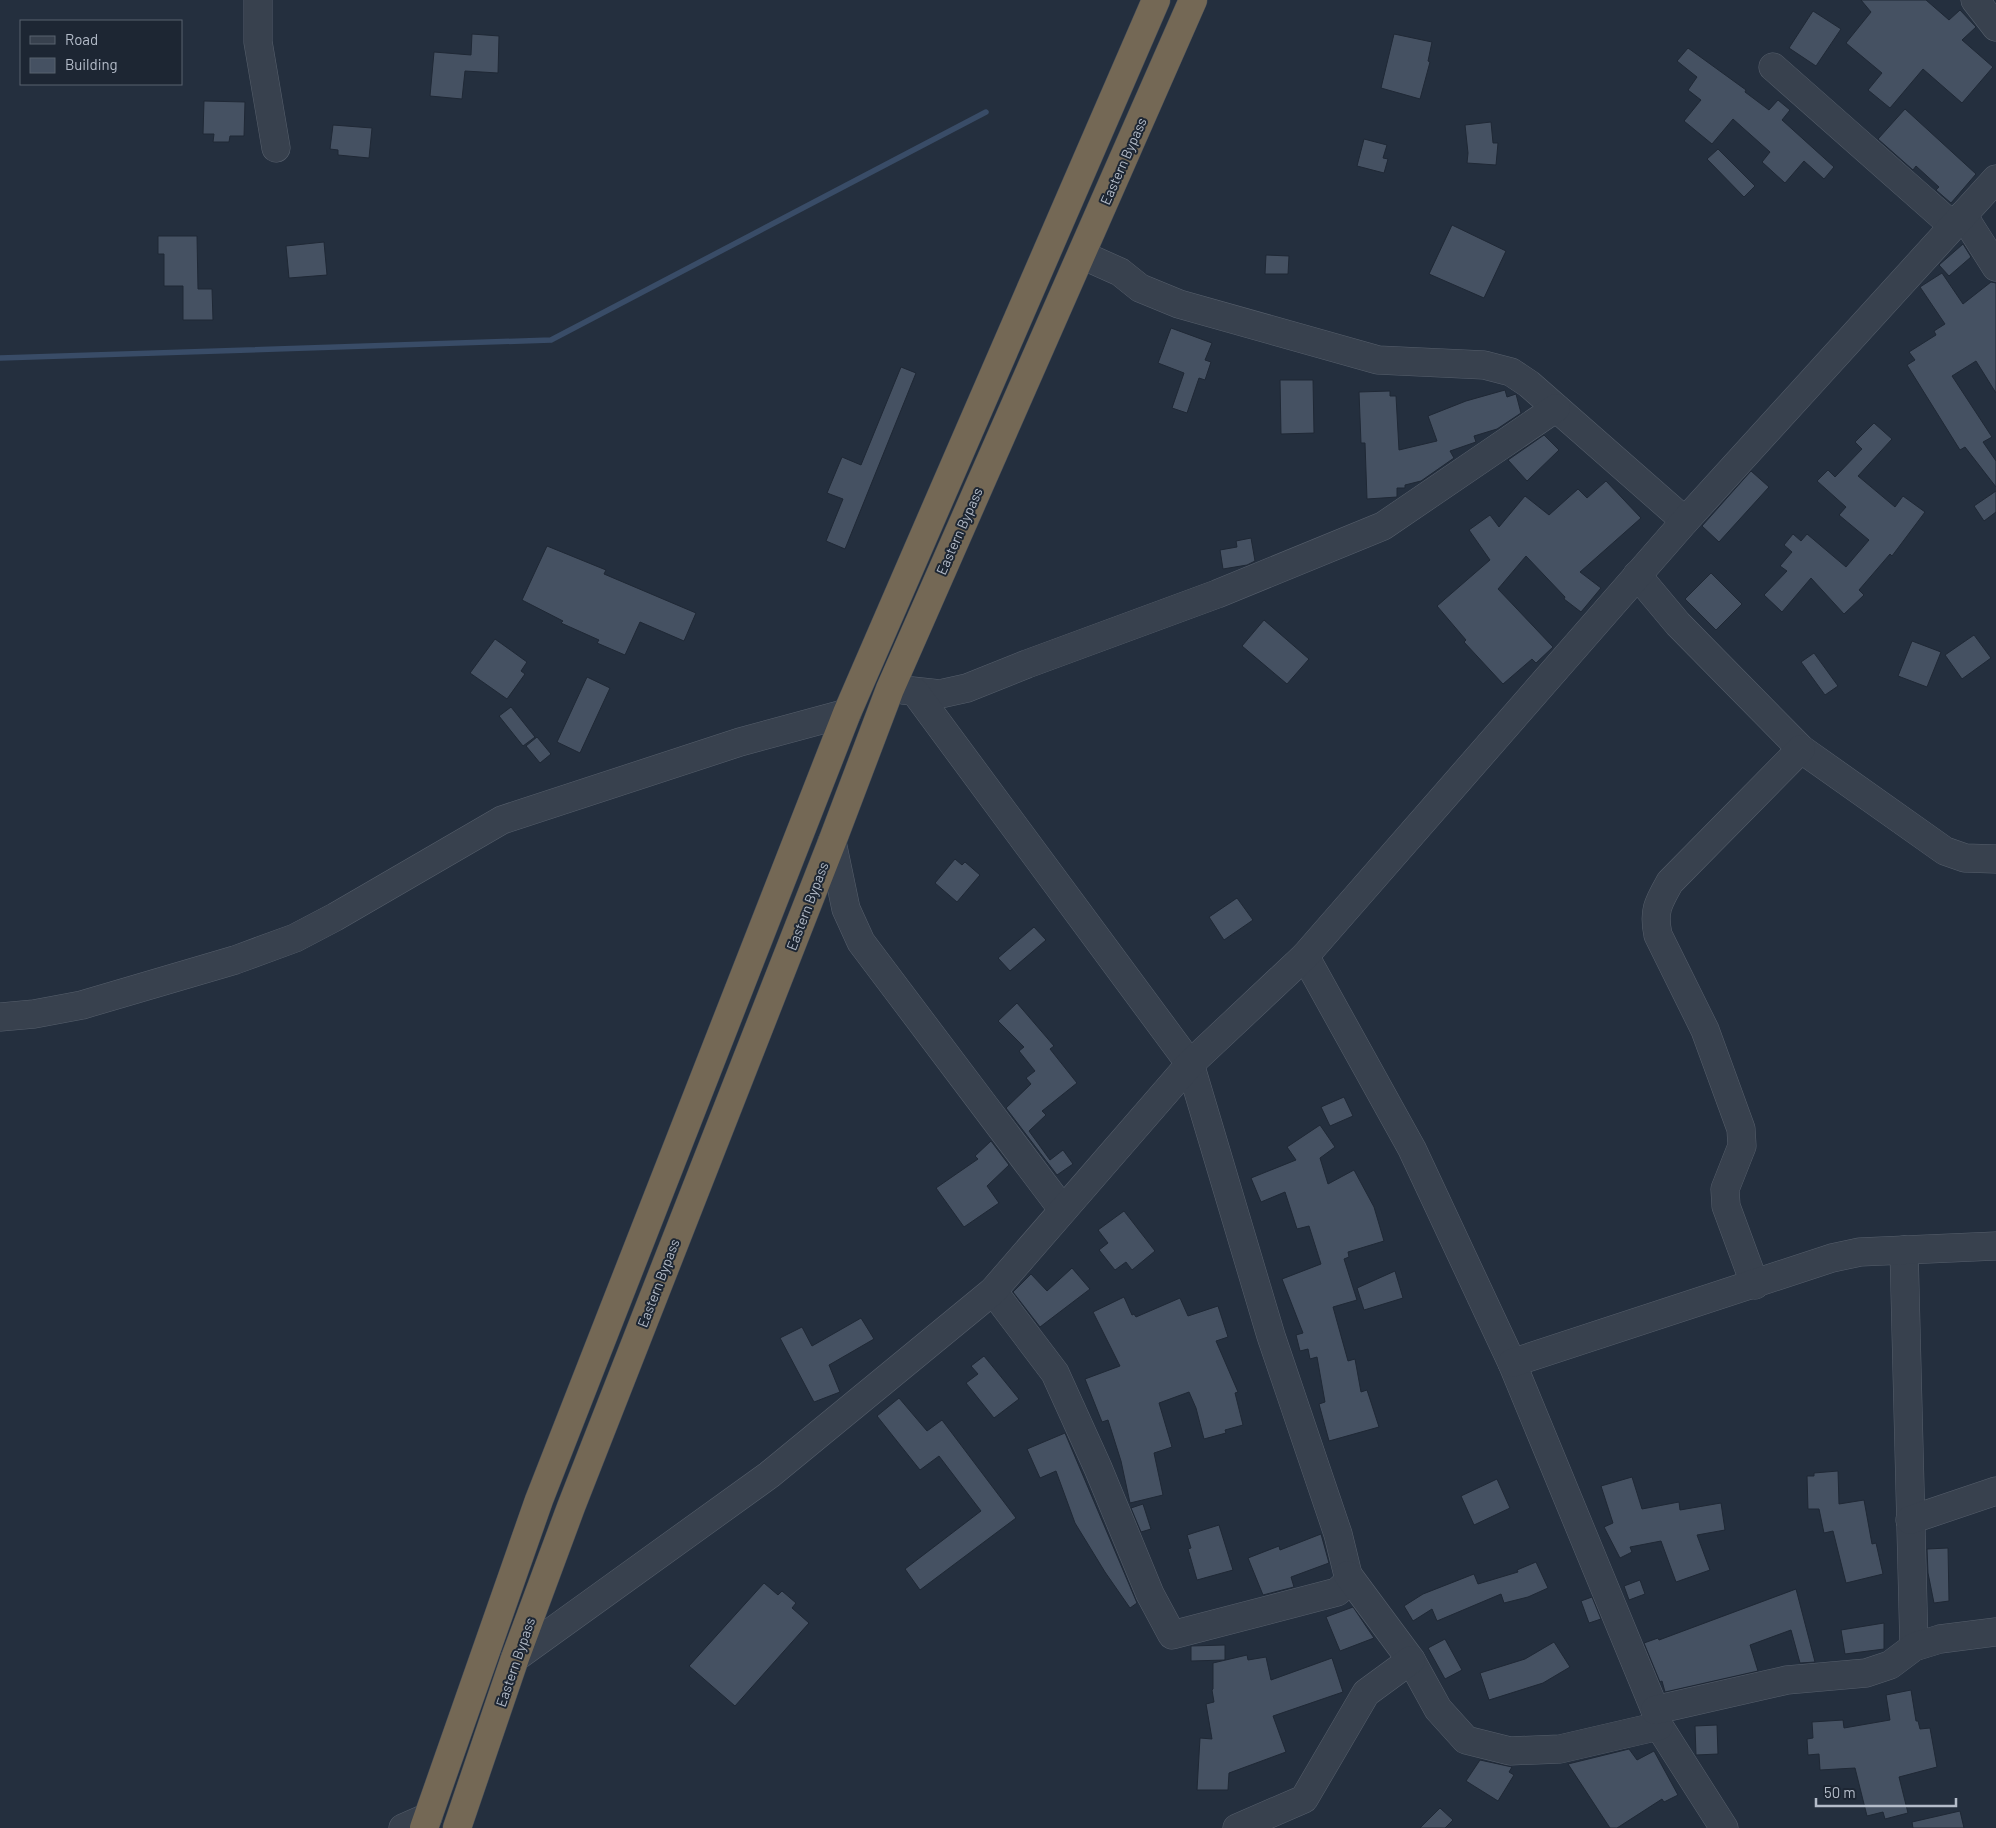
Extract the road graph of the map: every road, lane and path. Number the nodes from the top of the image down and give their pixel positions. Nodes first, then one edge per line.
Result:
1 (258, 0) edge
2 (1156, 0) edge
3 (1193, 0) edge
4 (1976, 0) edge
5 (1996, 27) edge
6 (1774, 67) dead end
7 (276, 148) dead end
8 (1996, 179) edge
9 (1958, 221) junction
10 (1082, 255) junction
11 (1996, 267) edge
12 (1556, 408) junction
13 (1685, 521) junction
14 (1637, 575) junction
15 (902, 690) junction
16 (847, 713) junction
17 (1801, 749) junction
18 (832, 842) junction
19 (1996, 859) edge
20 (1305, 956) junction
21 (0, 1017) edge
22 (1190, 1064) junction
23 (1063, 1210) junction
24 (1996, 1246) edge
25 (1904, 1250) junction
26 (1754, 1285) junction
27 (993, 1291) junction
28 (1512, 1363) junction
29 (1996, 1491) edge
30 (1910, 1520) junction
31 (1348, 1575) junction
32 (1996, 1632) edge
33 (1914, 1647) junction
34 (515, 1658) junction
35 (1411, 1660) junction
36 (1657, 1718) junction
37 (426, 1823) edge
38 (403, 1828) edge
39 (457, 1828) edge
40 (1237, 1828) edge
41 (1724, 1828) edge

1 - 7 street
2 - 16 highway
3 - 10 highway, Eastern Bypass
4 - 5 street
6 - 9 street
8 - 9 street
9 - 11 street
9 - 13 street
10 - 12 street
10 - 15 highway, Eastern Bypass
12 - 13 street
12 - 15 street
13 - 14 street
14 - 17 street
14 - 20 street
15 - 18 highway, Eastern Bypass
15 - 22 street
16 - 21 street
16 - 37 highway
17 - 19 street
17 - 26 street
18 - 23 street
18 - 34 highway, Eastern Bypass
20 - 22 street
20 - 28 street
22 - 23 street
22 - 31 street
23 - 27 street
24 - 25 street
25 - 26 street
25 - 30 street
26 - 28 street
27 - 31 street
27 - 34 street
28 - 36 street
29 - 30 street
30 - 33 street
31 - 35 street
32 - 33 street
33 - 36 street
34 - 39 highway, Eastern Bypass
35 - 36 street
35 - 40 street
36 - 41 street
37 - 38 street

